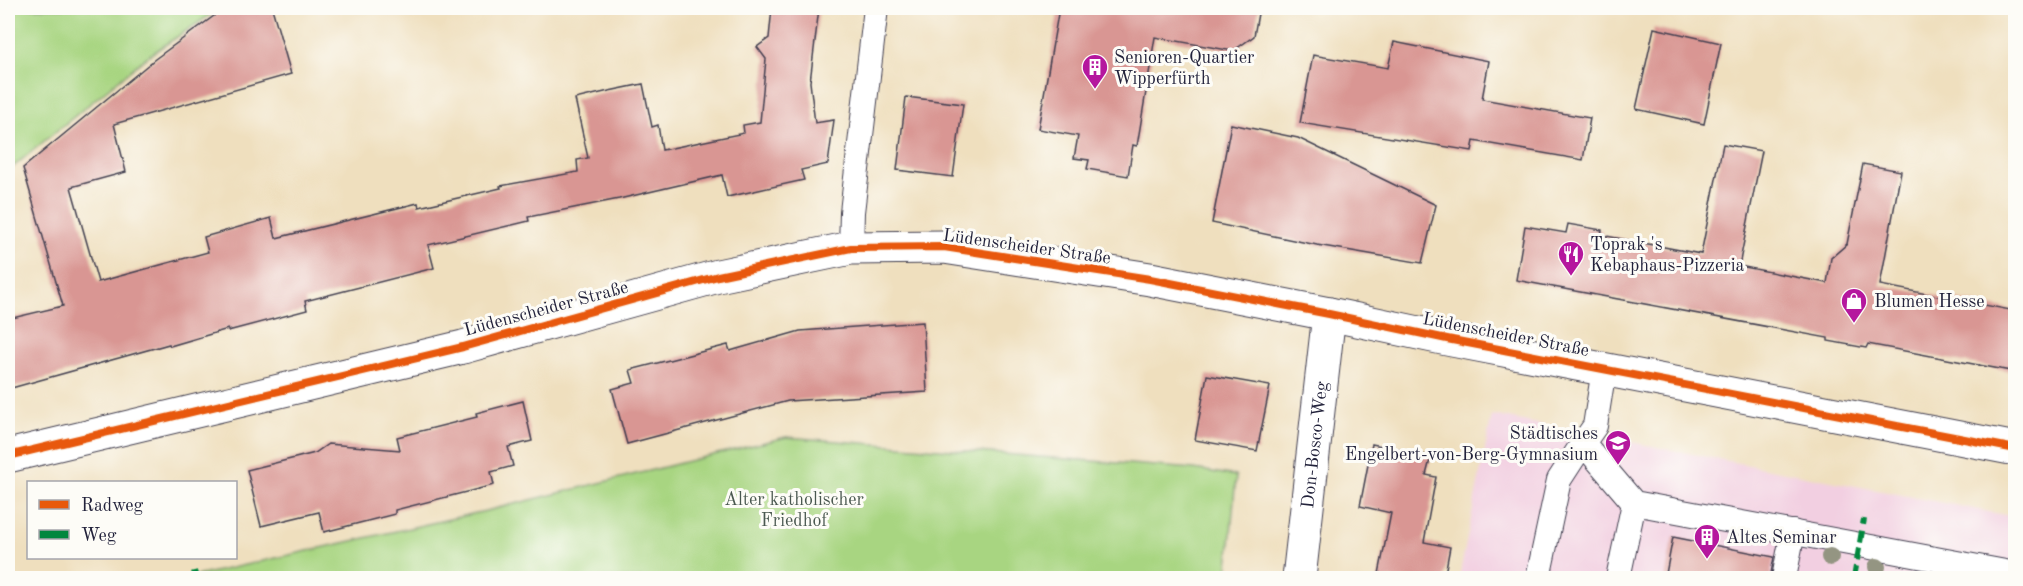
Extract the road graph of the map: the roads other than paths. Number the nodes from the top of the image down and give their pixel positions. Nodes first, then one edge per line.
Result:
1 (876, 8) edge
2 (851, 248) junction
3 (1329, 314) junction
4 (1604, 369) junction
5 (1583, 443) junction
6 (2016, 449) edge
7 (8, 456) edge
8 (1634, 503) junction
9 (1793, 532) junction
10 (1919, 568) edge
11 (2016, 574) edge
12 (1299, 579) edge
13 (1538, 579) edge
14 (1618, 579) edge
15 (1784, 579) edge

1 - 2 lane
2 - 3 main road, Lüdenscheider Straße
2 - 7 main road, Lüdenscheider Straße
3 - 4 main road, Lüdenscheider Straße
3 - 12 main road, Don-Bosco-Weg
4 - 5 lane
4 - 6 main road, Lüdenscheider Straße
5 - 8 lane
5 - 13 lane
8 - 9 lane
8 - 14 lane
9 - 10 lane
9 - 15 lane
10 - 11 lane

